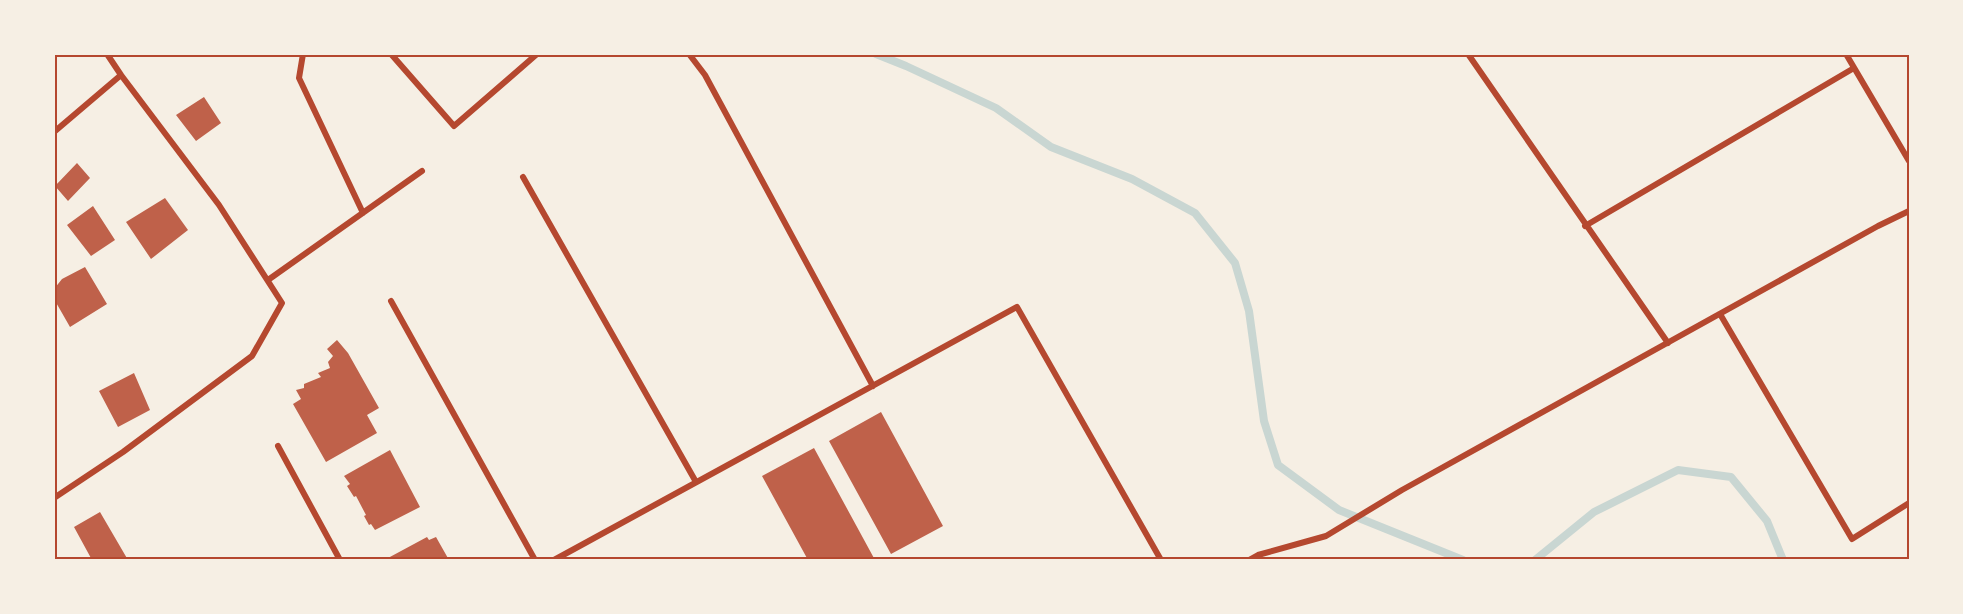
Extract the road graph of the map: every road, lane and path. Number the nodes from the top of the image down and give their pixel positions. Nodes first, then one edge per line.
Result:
1 (107, 54) edge
2 (303, 54) edge
3 (391, 54) edge
4 (537, 54) edge
5 (689, 54) edge
6 (1468, 54) edge
7 (1846, 54) edge
8 (1854, 68) junction
9 (121, 75) junction
10 (54, 132) edge
11 (1909, 160) edge
12 (422, 171) dead end
13 (523, 177) dead end
14 (1909, 211) edge
15 (363, 213) junction
16 (1585, 226) junction
17 (268, 280) junction
18 (391, 301) dead end
19 (1720, 314) junction
20 (1668, 344) junction
21 (873, 386) junction
22 (278, 446) dead end
23 (696, 482) junction
24 (54, 498) edge
25 (1909, 503) edge
26 (340, 560) edge
27 (535, 560) edge
28 (554, 560) edge
29 (1161, 560) edge
30 (1249, 560) edge

1 - 9 street
2 - 15 street
3 - 4 street
5 - 21 street
6 - 16 street
7 - 8 street
8 - 11 street
8 - 16 street
9 - 10 street
9 - 17 street
12 - 15 street
13 - 23 street
14 - 19 street
15 - 17 street
16 - 20 street
17 - 24 street
18 - 27 street
19 - 20 street
19 - 25 street
20 - 30 street
21 - 23 street
21 - 29 street
22 - 26 street
23 - 28 street

